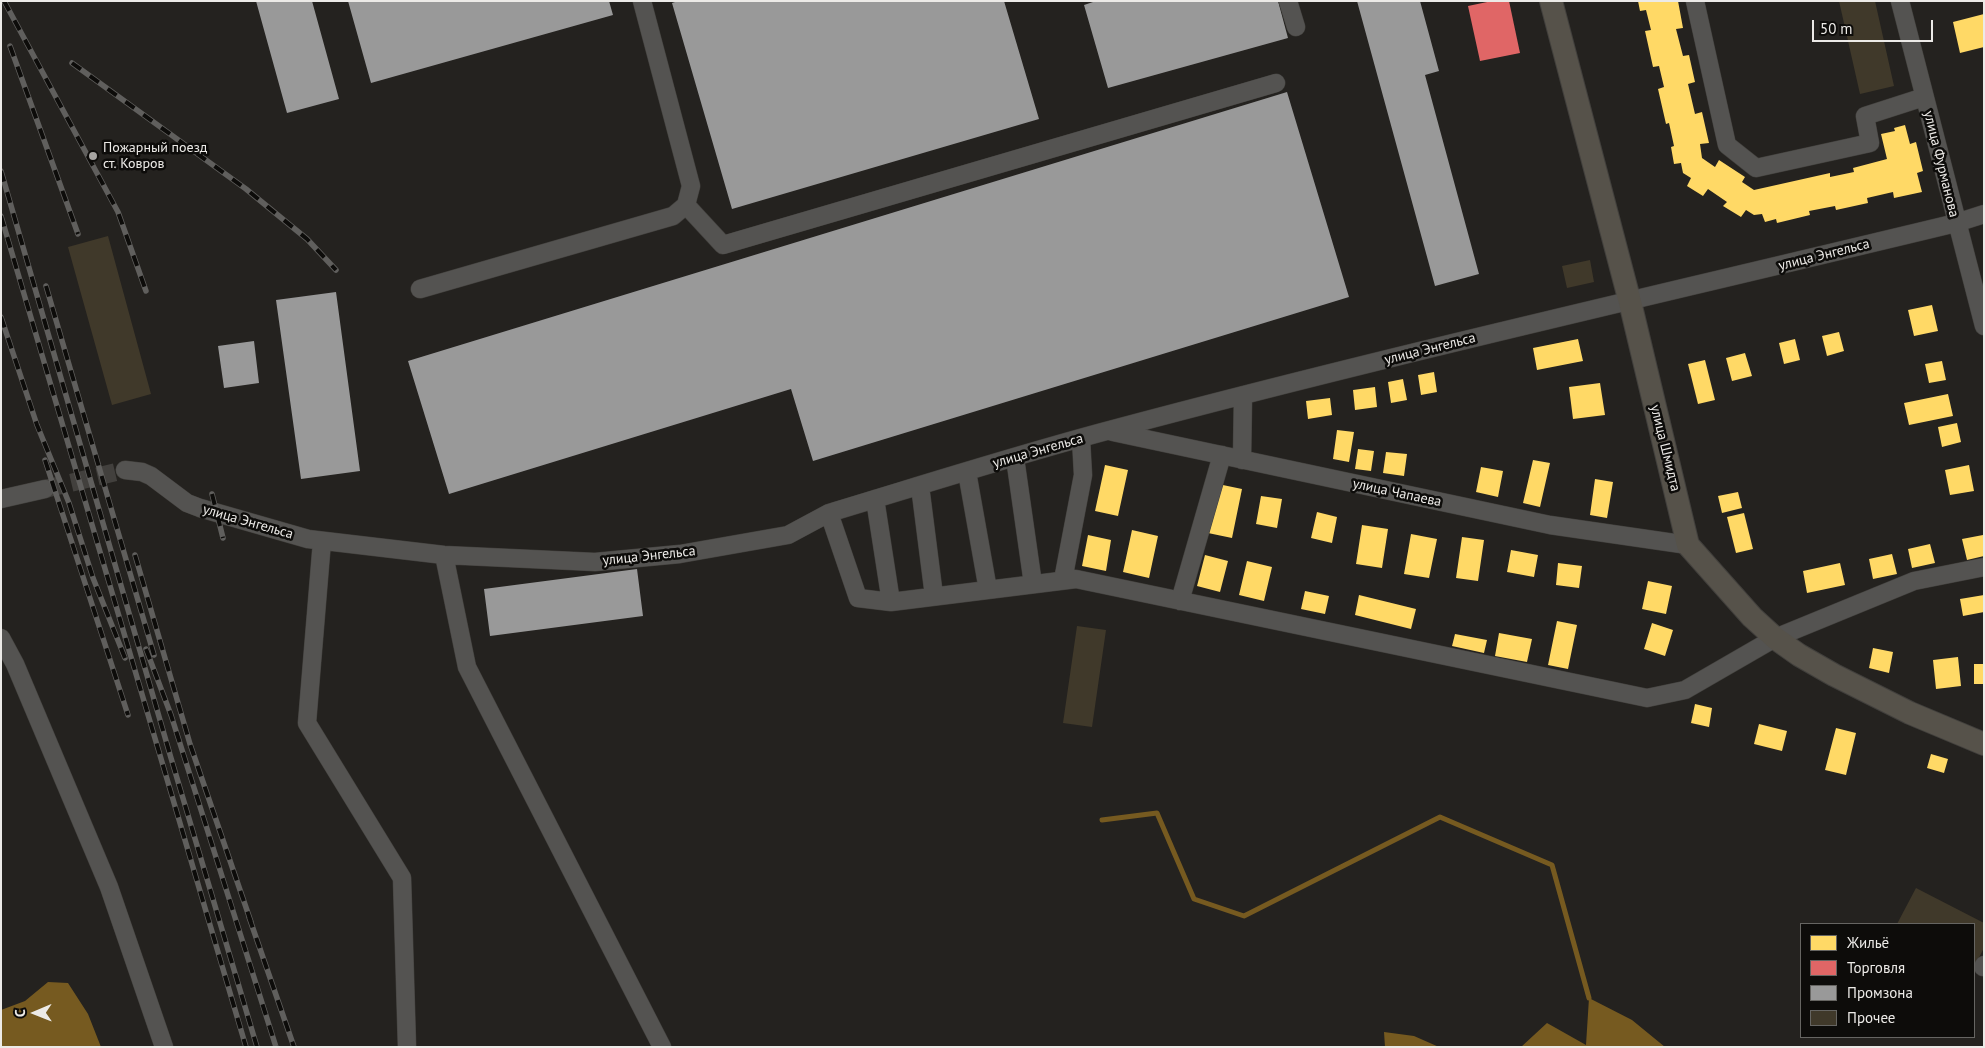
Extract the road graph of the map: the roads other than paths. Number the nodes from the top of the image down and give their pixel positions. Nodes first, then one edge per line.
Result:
1 (642, 1) edge
2 (1288, 1) edge
3 (1551, 1) edge
4 (1695, 1) edge
5 (1900, 1) edge
6 (1296, 27) dead end
7 (1276, 82) dead end
8 (1924, 97) junction
9 (686, 205) junction
10 (1984, 214) edge
11 (1956, 223) junction
12 (420, 289) dead end
13 (1630, 302) junction
14 (1984, 326) edge
15 (1243, 396) junction
16 (1108, 431) junction
17 (1081, 439) junction
18 (1222, 455) junction
19 (1015, 458) junction
20 (1242, 460) junction
21 (125, 470) tunnel mouth
22 (967, 472) junction
23 (920, 486) junction
24 (45, 489) tunnel mouth
25 (1, 499) edge
26 (875, 499) junction
27 (829, 513) junction
28 (322, 541) junction
29 (1688, 545) junction
30 (444, 555) junction
31 (1984, 567) edge
32 (1063, 580) junction
33 (1033, 584) junction
34 (988, 590) junction
35 (934, 596) junction
36 (1180, 600) junction
37 (891, 602) junction
38 (1, 638) edge
39 (1775, 638) junction
40 (1984, 744) edge
41 (164, 1047) edge
42 (408, 1047) edge
43 (662, 1047) edge

1 - 9 street
2 - 6 street
3 - 13 main road, улица Шмидта
4 - 8 street
5 - 8 street, улица Фурманова
7 - 9 street
8 - 11 street, улица Фурманова
9 - 12 street
10 - 11 street, улица Энгельса
11 - 13 street, улица Энгельса
11 - 14 street, улица Фурманова
13 - 15 street, улица Энгельса
13 - 29 main road, улица Шмидта
15 - 16 street, улица Энгельса
15 - 20 street
16 - 17 street, улица Энгельса
16 - 18 street, улица Чапаева
17 - 19 street, улица Энгельса
17 - 32 street
18 - 20 street, улица Чапаева
18 - 36 street
19 - 22 street, улица Энгельса
19 - 33 street
20 - 29 street, улица Чапаева
21 - 28 street, улица Энгельса
22 - 23 street, улица Энгельса
22 - 34 street
23 - 26 street, улица Энгельса
23 - 35 street
24 - 25 street
26 - 27 street, улица Энгельса
26 - 37 street
27 - 30 street, улица Энгельса
27 - 37 street
28 - 30 street, улица Энгельса
28 - 42 street
29 - 39 main road, улица Шмидта
30 - 43 street
31 - 39 street
32 - 33 street
32 - 36 street
33 - 34 street
34 - 35 street
35 - 37 street
36 - 39 street
38 - 41 street
39 - 40 main road, улица Шмидта

